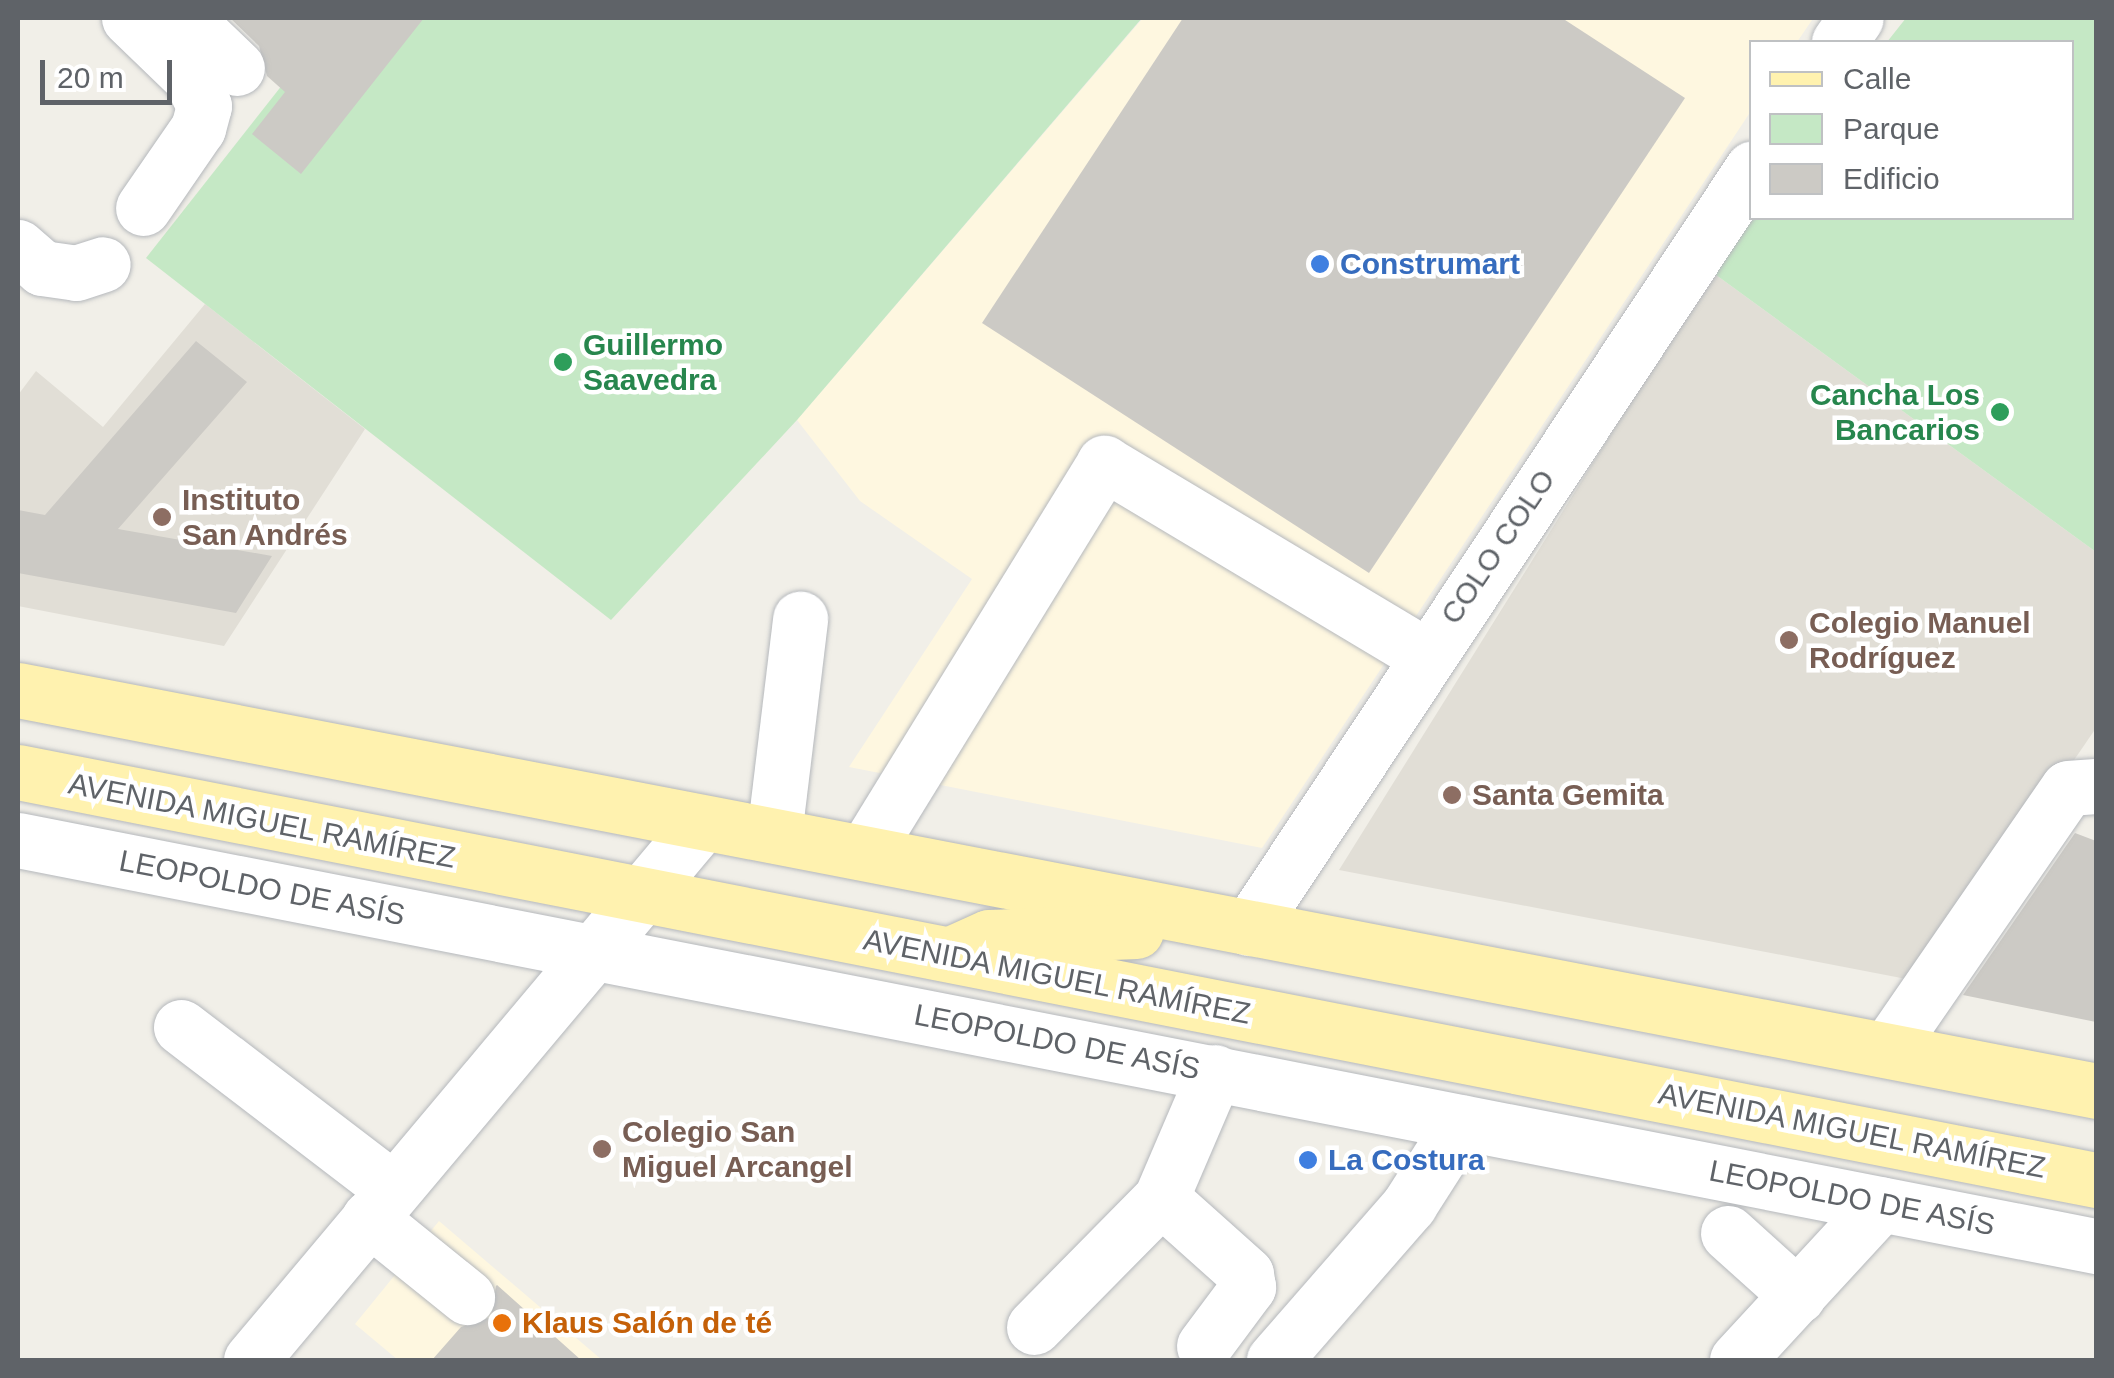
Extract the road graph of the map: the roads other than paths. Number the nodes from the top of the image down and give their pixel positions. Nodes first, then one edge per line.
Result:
1 (129, 18) edge
2 (184, 18) edge
3 (1856, 18) edge
4 (1840, 40) edge
5 (237, 68) dead end
6 (1749, 173) edge
7 (143, 208) dead end
8 (18, 247) edge
9 (102, 264) dead end
10 (800, 619) dead end
11 (1426, 656) junction
12 (18, 690) edge
13 (18, 772) edge
14 (2096, 786) edge
15 (702, 823) junction
16 (774, 835) junction
17 (18, 840) edge
18 (865, 852) junction
19 (644, 898) junction
20 (1249, 928) junction
21 (587, 954) junction
22 (944, 956) junction
23 (181, 1028) dead end
24 (1886, 1050) junction
25 (1214, 1072) junction
26 (2096, 1091) edge
27 (1462, 1122) junction
28 (2096, 1180) edge
29 (1161, 1198) junction
30 (381, 1203) junction
31 (1881, 1204) junction
32 (1728, 1233) dead end
33 (2096, 1246) edge
34 (1798, 1296) junction
35 (467, 1297) dead end
36 (1034, 1328) dead end
37 (1204, 1346) dead end
38 (251, 1360) edge
39 (1274, 1360) edge
40 (1737, 1360) edge

1 - 7 street
2 - 5 street
3 - 4 street
6 - 11 street, COLO COLO
8 - 9 street
10 - 16 street
11 - 18 street
11 - 20 street, COLO COLO
12 - 15 main road
13 - 19 main road, AVENIDA MIGUEL RAMÍREZ
14 - 24 street
15 - 16 main road
15 - 19 street
16 - 18 main road
17 - 21 street, LEOPOLDO DE ASÍS
18 - 20 main road
19 - 21 street
19 - 22 main road, AVENIDA MIGUEL RAMÍREZ
20 - 22 main road
20 - 24 main road
21 - 25 street, LEOPOLDO DE ASÍS
21 - 30 street
22 - 28 main road, AVENIDA MIGUEL RAMÍREZ
23 - 30 street
24 - 26 main road
25 - 27 street, LEOPOLDO DE ASÍS
25 - 29 street
27 - 31 street, LEOPOLDO DE ASÍS
27 - 39 street
29 - 36 street
29 - 37 street
30 - 35 street
30 - 38 street
31 - 33 street, LEOPOLDO DE ASÍS
31 - 34 street
32 - 34 street
34 - 40 street

